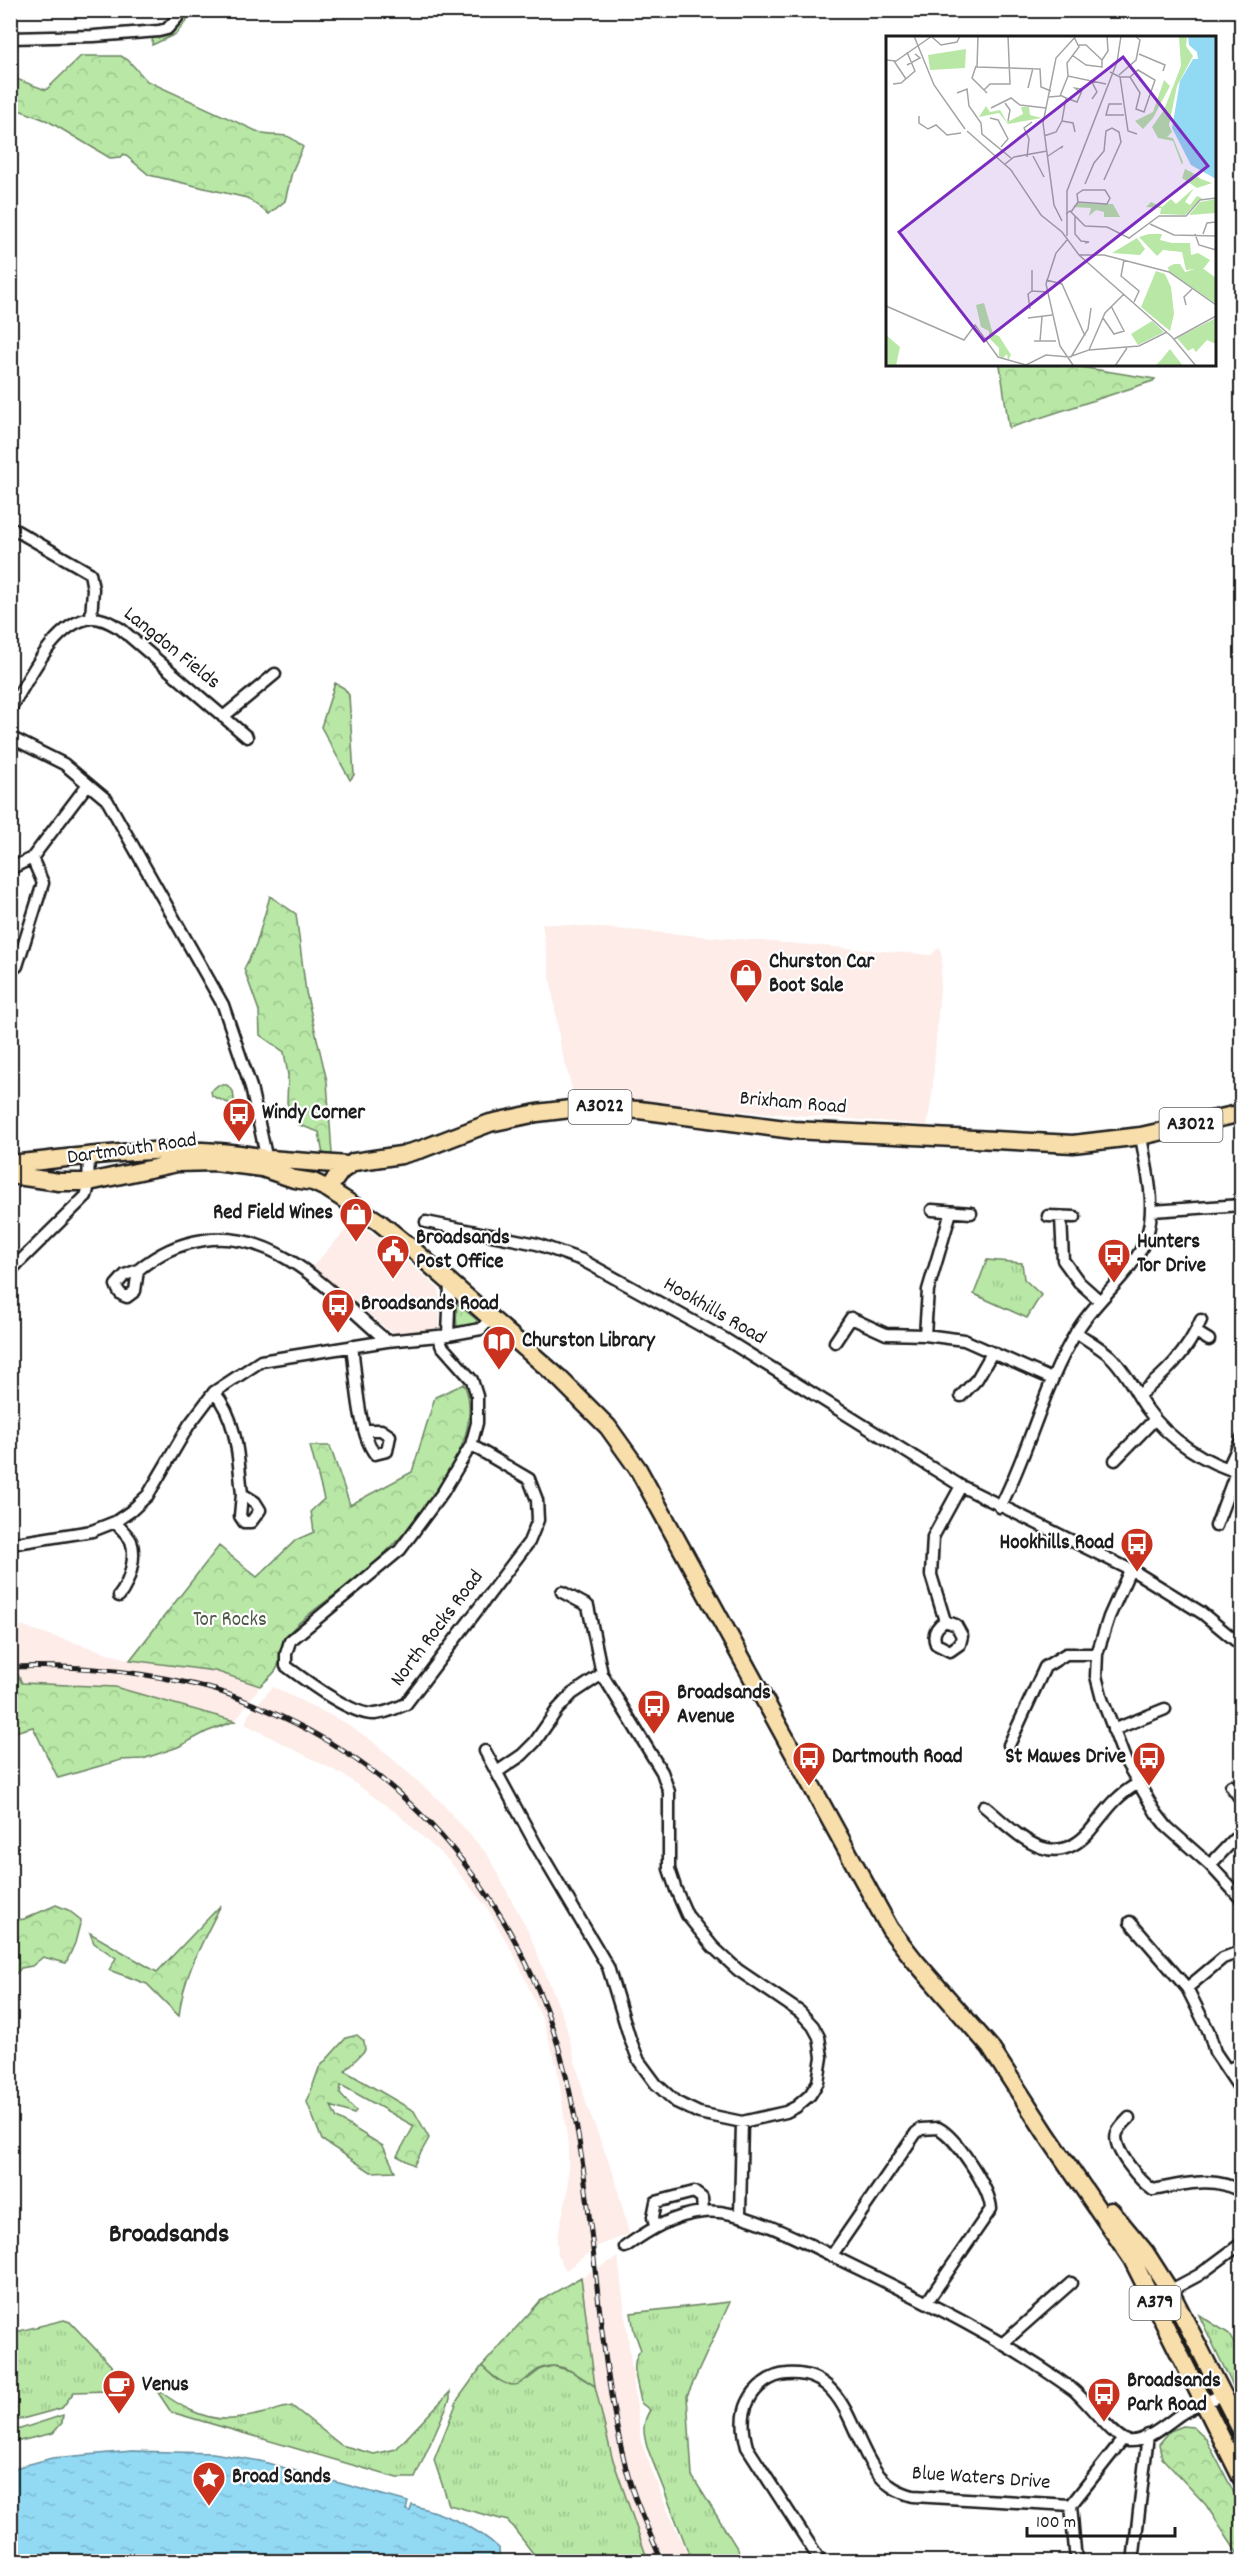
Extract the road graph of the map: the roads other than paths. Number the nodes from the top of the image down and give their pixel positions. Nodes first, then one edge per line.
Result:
1 (176, 14) edge
2 (10, 38) edge
3 (10, 527) edge
4 (91, 618) junction
5 (274, 674) dead end
6 (10, 710) edge
7 (223, 717) junction
8 (10, 737) edge
9 (247, 737) dead end
10 (88, 784) junction
11 (32, 858) junction
12 (10, 869) edge
13 (17, 966) dead end
14 (1242, 1113) edge
15 (1141, 1136) junction
16 (91, 1155) junction
17 (265, 1161) junction
18 (10, 1164) edge
19 (347, 1165) junction
20 (10, 1174) edge
21 (88, 1182) junction
22 (321, 1186) junction
23 (1242, 1205) edge
24 (932, 1210) dead end
25 (1152, 1211) junction
26 (951, 1212) junction
27 (970, 1213) dead end
28 (1048, 1216) dead end
29 (1061, 1217) junction
30 (1075, 1217) dead end
31 (426, 1222) dead end
32 (138, 1270) dead end
33 (10, 1271) edge
34 (450, 1284) junction
35 (1099, 1300) junction
36 (857, 1308) dead end
37 (491, 1318) junction
38 (851, 1318) junction
39 (1202, 1320) dead end
40 (1076, 1332) junction
41 (1196, 1332) junction
42 (444, 1335) junction
43 (925, 1335) junction
44 (1209, 1340) dead end
45 (387, 1341) junction
46 (835, 1342) dead end
47 (352, 1346) junction
48 (992, 1353) junction
49 (1052, 1379) junction
50 (214, 1392) junction
51 (1139, 1395) junction
52 (961, 1396) dead end
53 (1155, 1419) junction
54 (364, 1430) dead end
55 (1242, 1438) edge
56 (471, 1445) junction
57 (1115, 1460) dead end
58 (1235, 1471) edge
59 (961, 1486) junction
60 (242, 1494) dead end
61 (1000, 1507) junction
62 (116, 1522) junction
63 (1216, 1526) dead end
64 (10, 1544) edge
65 (1130, 1570) junction
66 (562, 1592) dead end
67 (119, 1596) dead end
68 (945, 1621) dead end
69 (1242, 1646) edge
70 (1097, 1654) junction
71 (602, 1674) junction
72 (1165, 1709) dead end
73 (1113, 1730) junction
74 (1009, 1745) dead end
75 (485, 1751) dead end
76 (497, 1772) junction
77 (1137, 1784) junction
78 (1231, 1786) dead end
79 (1242, 1801) edge
80 (984, 1806) dead end
81 (1242, 1831) edge
82 (1209, 1865) junction
83 (1242, 1900) edge
84 (1130, 1922) dead end
85 (1242, 1951) edge
86 (1187, 1988) junction
87 (1242, 2063) edge
88 (1227, 2070) junction
89 (1242, 2092) edge
90 (1129, 2118) dead end
91 (742, 2122) junction
92 (1070, 2170) junction
93 (1242, 2193) edge
94 (703, 2212) junction
95 (740, 2216) junction
96 (655, 2226) junction
97 (1242, 2243) edge
98 (625, 2247) dead end
99 (832, 2255) junction
100 (1071, 2283) dead end
101 (1170, 2291) junction
102 (1154, 2299) junction
103 (927, 2302) junction
104 (1002, 2344) junction
105 (1218, 2389) junction
106 (1204, 2404) junction
107 (1242, 2432) edge
108 (1148, 2435) junction
109 (1123, 2439) junction
110 (1242, 2479) edge
111 (1071, 2505) junction
112 (821, 2562) edge
113 (1076, 2562) edge
114 (1133, 2562) edge

1 - 2 street
3 - 4 street, Langdon Fields
4 - 6 street, Langdon Fields
4 - 7 street, Langdon Fields
5 - 7 street, Langdon Fields
7 - 9 street, Langdon Fields
8 - 10 street
10 - 11 street
10 - 17 street
11 - 12 street
11 - 13 street
14 - 15 main road, Brixham Road / A3022
15 - 19 main road, Brixham Road / A3022
15 - 25 street
16 - 17 main road, Dartmouth Road / A3022
16 - 18 main road, Dartmouth Road / A3022
16 - 21 street
17 - 19 main road, Brixham Road / A3022
17 - 21 main road, Dartmouth Road / A3022
17 - 22 main road
19 - 22 main road
20 - 21 main road, Dartmouth Road / A3022
21 - 33 street
22 - 34 main road, A379
23 - 25 street
24 - 26 street
25 - 35 street
26 - 27 street
26 - 43 street
28 - 29 street
29 - 30 street
29 - 35 street
31 - 59 street, Hookhills Road
32 - 45 street
34 - 37 main road, A379
34 - 42 street
35 - 40 street
36 - 38 street
37 - 42 street
37 - 92 main road, A379
38 - 43 street
38 - 46 street
39 - 41 street
40 - 49 street
40 - 51 street
41 - 44 street
41 - 51 street
42 - 45 street
42 - 56 street, North Rocks Road
43 - 48 street
45 - 47 street
47 - 50 street
47 - 54 street
48 - 49 street
48 - 52 street
49 - 61 street
50 - 60 street
50 - 62 street
51 - 53 street
53 - 57 street
53 - 58 street
55 - 58 street
56 - 56 street, North Rocks Road
58 - 63 street
59 - 61 street, Hookhills Road
59 - 68 street
61 - 65 street, Hookhills Road
62 - 64 street
62 - 67 street
65 - 69 street, Hookhills Road
65 - 70 street
66 - 71 street
70 - 73 street
70 - 74 street
71 - 76 street
71 - 91 street
72 - 73 street
73 - 77 street
75 - 76 street
76 - 91 street
77 - 80 street
77 - 82 street
78 - 79 street
81 - 82 street
82 - 83 street
84 - 86 street
85 - 86 street
86 - 88 street
87 - 88 street
88 - 89 street
90 - 93 street
91 - 95 street
92 - 101 main road, A379
92 - 102 main road, A379
94 - 95 street
94 - 96 street
94 - 96 street
95 - 99 street
96 - 98 street
97 - 101 street
99 - 103 street
99 - 103 street
100 - 104 street
101 - 102 street
101 - 105 main road, A379
102 - 106 main road, A379
103 - 104 street
104 - 109 street
105 - 106 street
105 - 107 main road, A379
106 - 108 street
106 - 110 main road, A379
108 - 109 street
108 - 114 street
109 - 111 street, Blue Waters Drive
111 - 112 street, Blue Waters Drive
111 - 113 street, Blue Waters Drive

